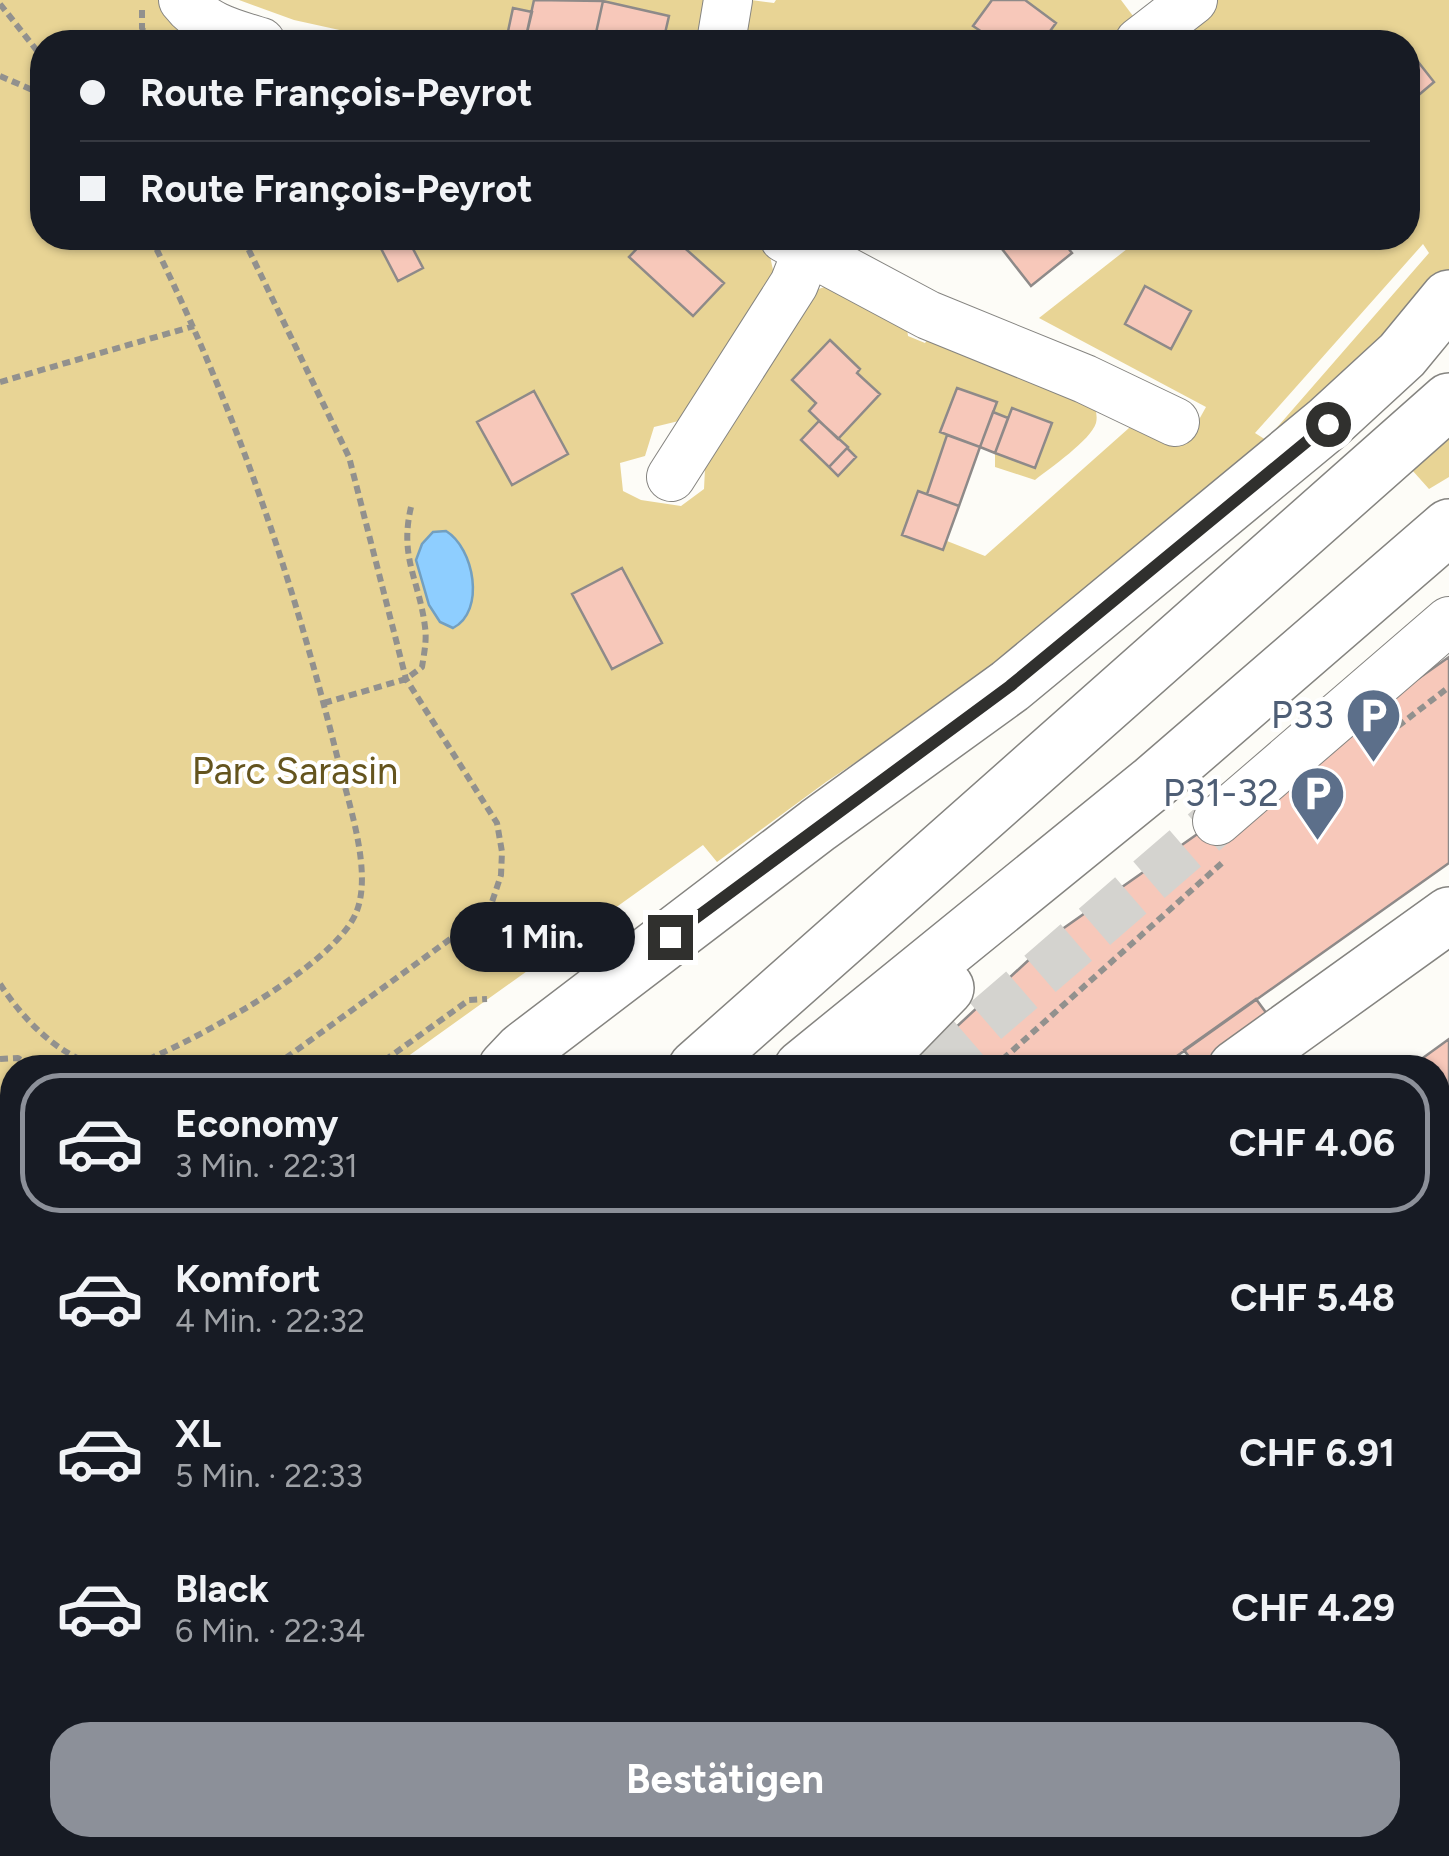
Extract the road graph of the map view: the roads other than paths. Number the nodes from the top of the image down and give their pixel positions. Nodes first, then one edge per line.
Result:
1 (183, 0) edge
2 (728, 0) edge
3 (1193, 0) edge
4 (223, 30) edge
5 (723, 30) edge
6 (1154, 30) edge
7 (805, 250) edge
8 (821, 250) edge
9 (1449, 298) edge
10 (1449, 318) edge
11 (1402, 355) junction
12 (1449, 401) edge
13 (1175, 422) dead end
14 (671, 477) dead end
15 (1449, 527) edge
16 (1449, 620) edge
17 (1154, 782) junction
18 (1226, 836) tunnel mouth
19 (1449, 916) edge
20 (515, 1055) edge
21 (711, 1055) edge
22 (818, 1055) edge
23 (881, 1055) edge
24 (1254, 1055) edge

1 - 4 street
2 - 5 street
3 - 6 street
7 - 14 street
8 - 13 street
9 - 11 main road
10 - 11 main road
11 - 20 main road
12 - 21 main road
15 - 17 main road
16 - 18 street
17 - 22 main road
17 - 23 main road
19 - 24 main road

